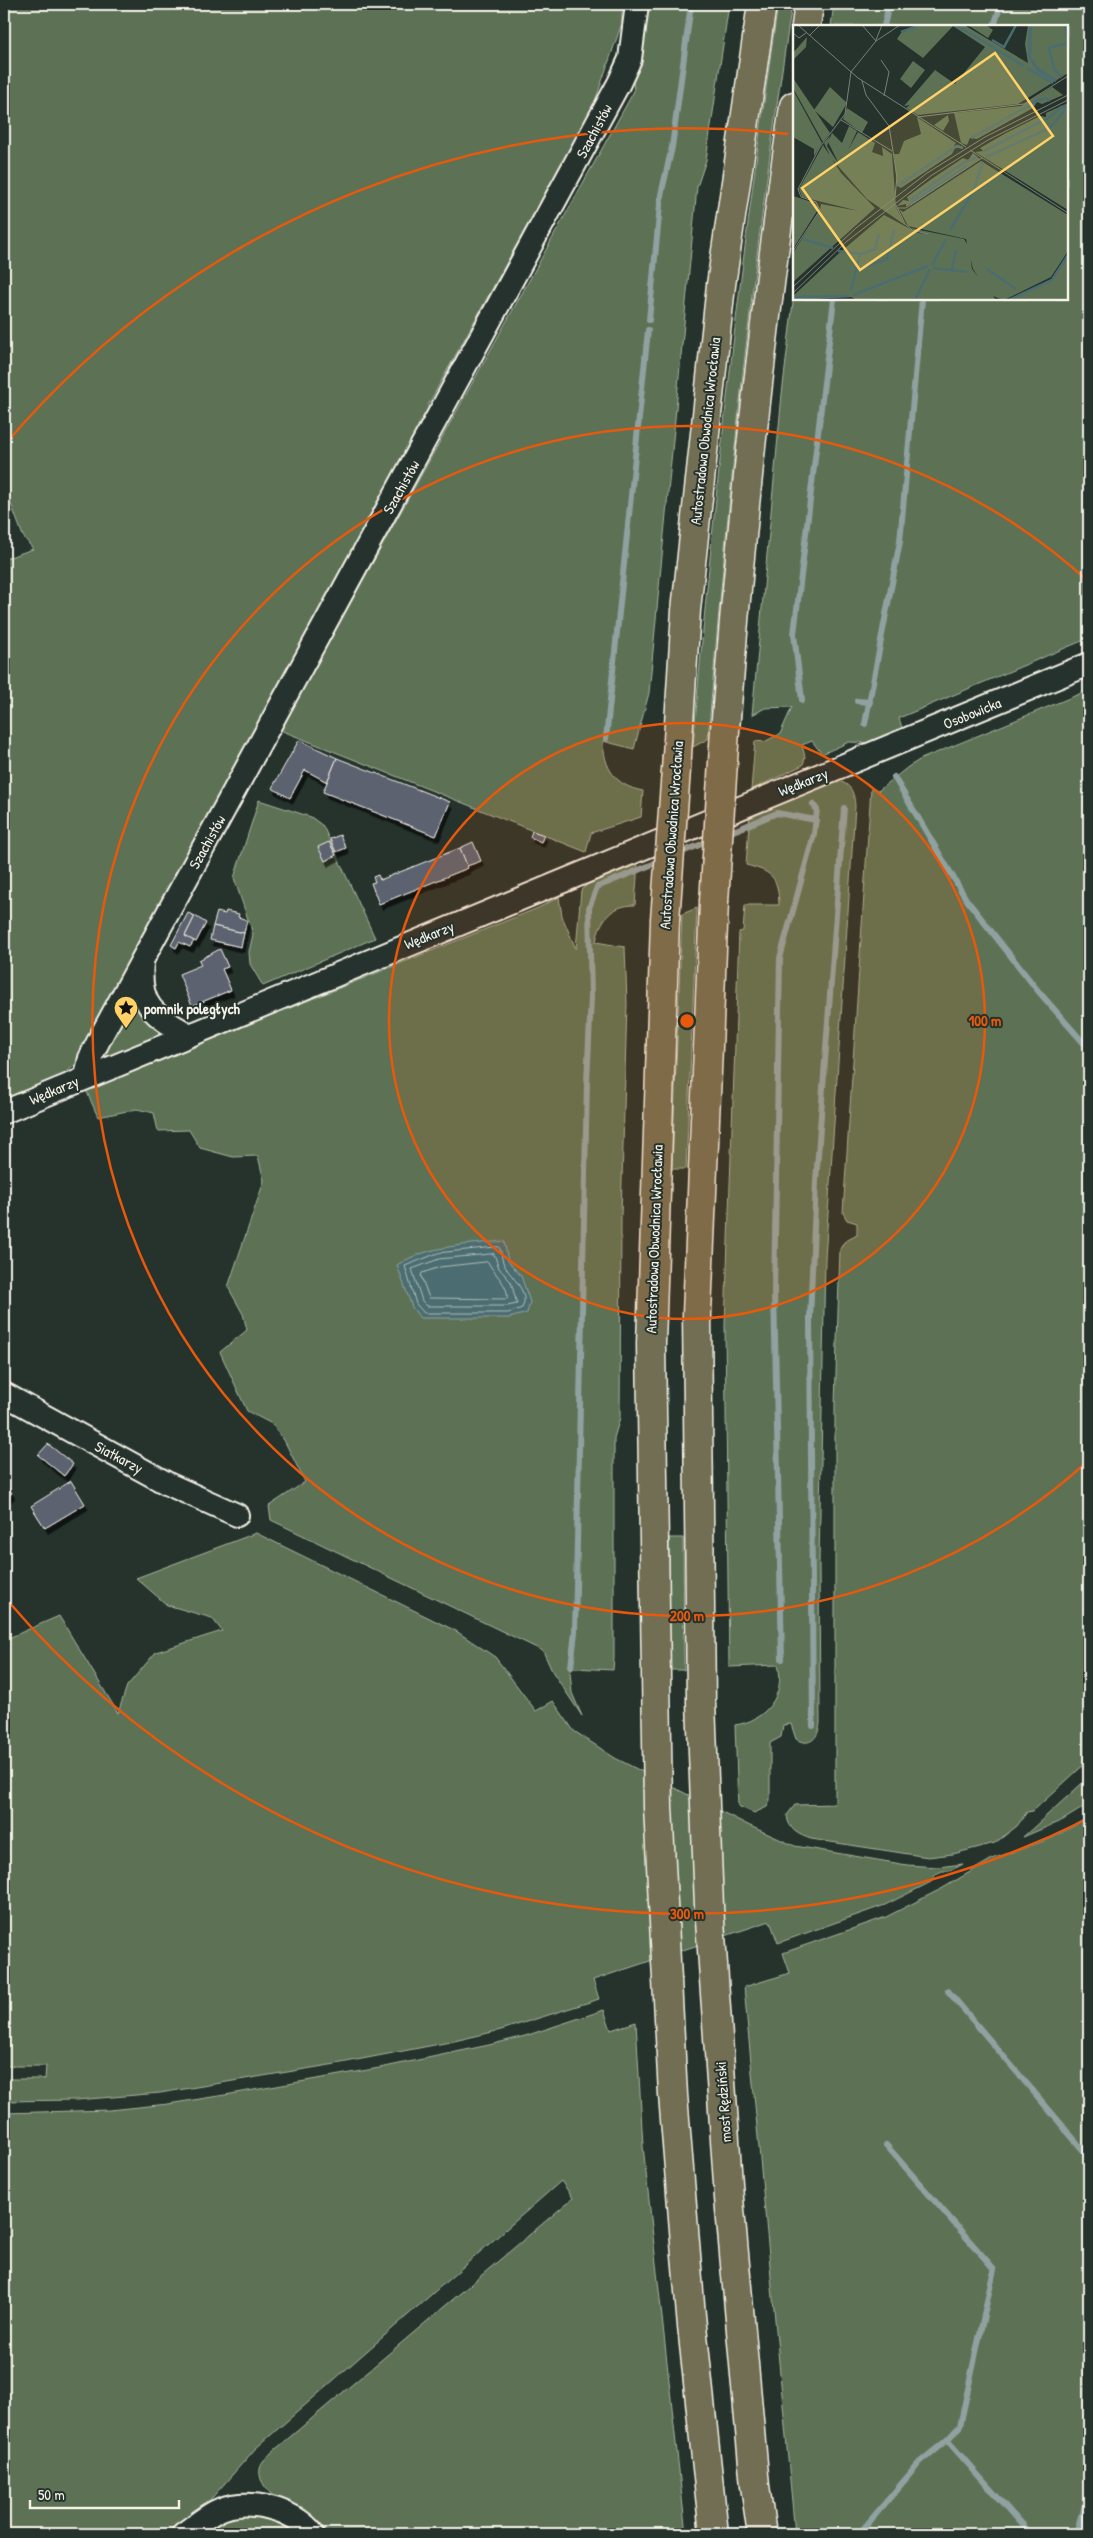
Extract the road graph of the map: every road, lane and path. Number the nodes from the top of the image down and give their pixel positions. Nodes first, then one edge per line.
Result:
1 (637, 4) edge
2 (762, 4) edge
3 (809, 4) edge
4 (806, 25) edge
5 (793, 113) edge
6 (1089, 664) edge
7 (854, 760) joint
8 (142, 962) junction
9 (188, 1034) junction
10 (86, 1077) junction
11 (4, 1112) edge
12 (4, 1394) edge
13 (236, 1515) dead end
14 (183, 2534) edge
15 (313, 2534) edge
16 (714, 2534) edge
17 (762, 2534) edge

1 - 8 street, Szachistów
2 - 16 highway, Autostradowa Obwodnica Wrocławia, bridge
3 - 4 highway
5 - 17 highway, most Rędziński, bridge
6 - 7 street, Osobowicka
7 - 9 street, Wędkarzy
8 - 9 street, Szachistów
8 - 10 street, Szachistów
9 - 10 street, Wędkarzy
10 - 11 street, Wędkarzy
12 - 13 street, Siatkarzy
14 - 15 street

